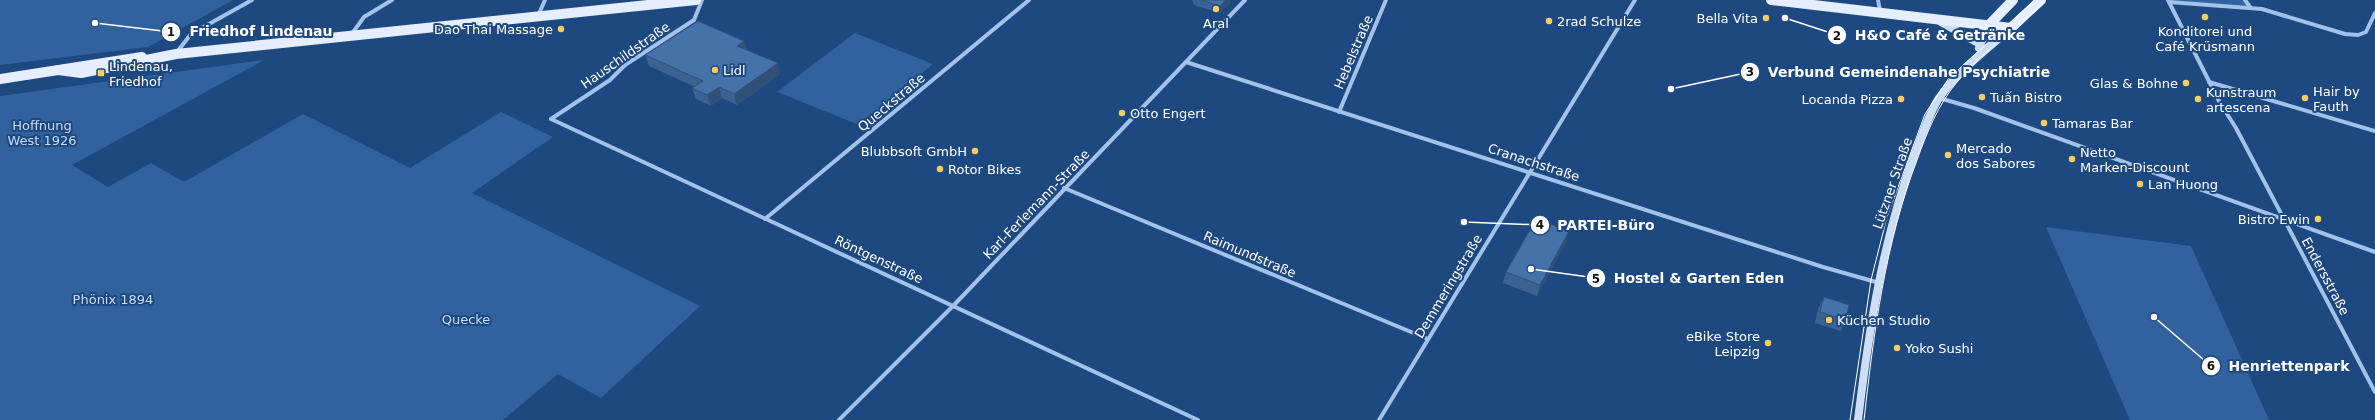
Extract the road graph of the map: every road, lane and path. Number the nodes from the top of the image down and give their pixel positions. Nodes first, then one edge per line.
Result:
1 (252, 0) edge
2 (392, 0) edge
3 (545, 0) edge
4 (696, 0) edge
5 (702, 0) edge
6 (1029, 0) edge
7 (1245, 0) edge
8 (1386, 0) edge
9 (1635, 0) edge
10 (1771, 0) edge
11 (1878, 0) edge
12 (2014, 0) edge
13 (2041, 0) edge
14 (2245, 0) edge
15 (2169, 1) edge
16 (2250, 6) junction
17 (2375, 13) edge
18 (1881, 14) junction
19 (538, 18) junction
20 (1940, 21) junction
21 (1988, 26) junction
22 (2011, 28) junction
23 (350, 37) junction
24 (1980, 44) junction
25 (176, 54) junction
26 (1976, 55) junction
27 (1186, 62) junction
28 (0, 79) edge
29 (2209, 82) junction
30 (1939, 98) junction
31 (1338, 112) junction
32 (550, 119) joint
33 (2375, 131) edge
34 (1530, 172) junction
35 (1064, 188) junction
36 (765, 219) junction
37 (2285, 221) junction
38 (2375, 252) edge
39 (1876, 282) junction
40 (954, 305) junction
41 (1428, 339) junction
42 (2375, 392) edge
43 (839, 420) edge
44 (1198, 420) edge
45 (1379, 420) edge
46 (1858, 420) edge

1 - 25 street
2 - 23 street
3 - 19 street
4 - 19 main road
5 - 32 street, Hauschildstraße
6 - 36 street, Queckstraße
7 - 27 street, Karl-Ferlemann-Straße
8 - 31 street, Hebelstraße
9 - 34 street, Demmeringstraße
10 - 18 main road
11 - 18 street
12 - 21 main road
13 - 22 main road, Lützner Straße
14 - 16 street
15 - 16 street
15 - 29 street, Endersstraße
16 - 17 street
18 - 20 main road
19 - 23 main road
20 - 21 main road
20 - 24 main road
21 - 22 main road
21 - 24 main road
22 - 26 main road, Lützner Straße
23 - 25 main road
24 - 26 main road
25 - 28 main road
26 - 30 main road, Lützner Straße
27 - 31 street, Cranachstraße
27 - 35 street, Karl-Ferlemann-Straße
29 - 33 street
29 - 37 street, Endersstraße
30 - 37 street
30 - 39 main road, Lützner Straße
31 - 34 street, Cranachstraße
32 - 36 street, Röntgenstraße
34 - 39 street, Cranachstraße
34 - 41 street, Demmeringstraße
35 - 40 street, Karl-Ferlemann-Straße
35 - 41 street, Raimundstraße
36 - 40 street, Röntgenstraße
37 - 38 street
37 - 42 street, Endersstraße
39 - 46 main road, Lützner Straße
40 - 43 street, Karl-Ferlemann-Straße
40 - 44 street, Röntgenstraße
41 - 45 street, Demmeringstraße

